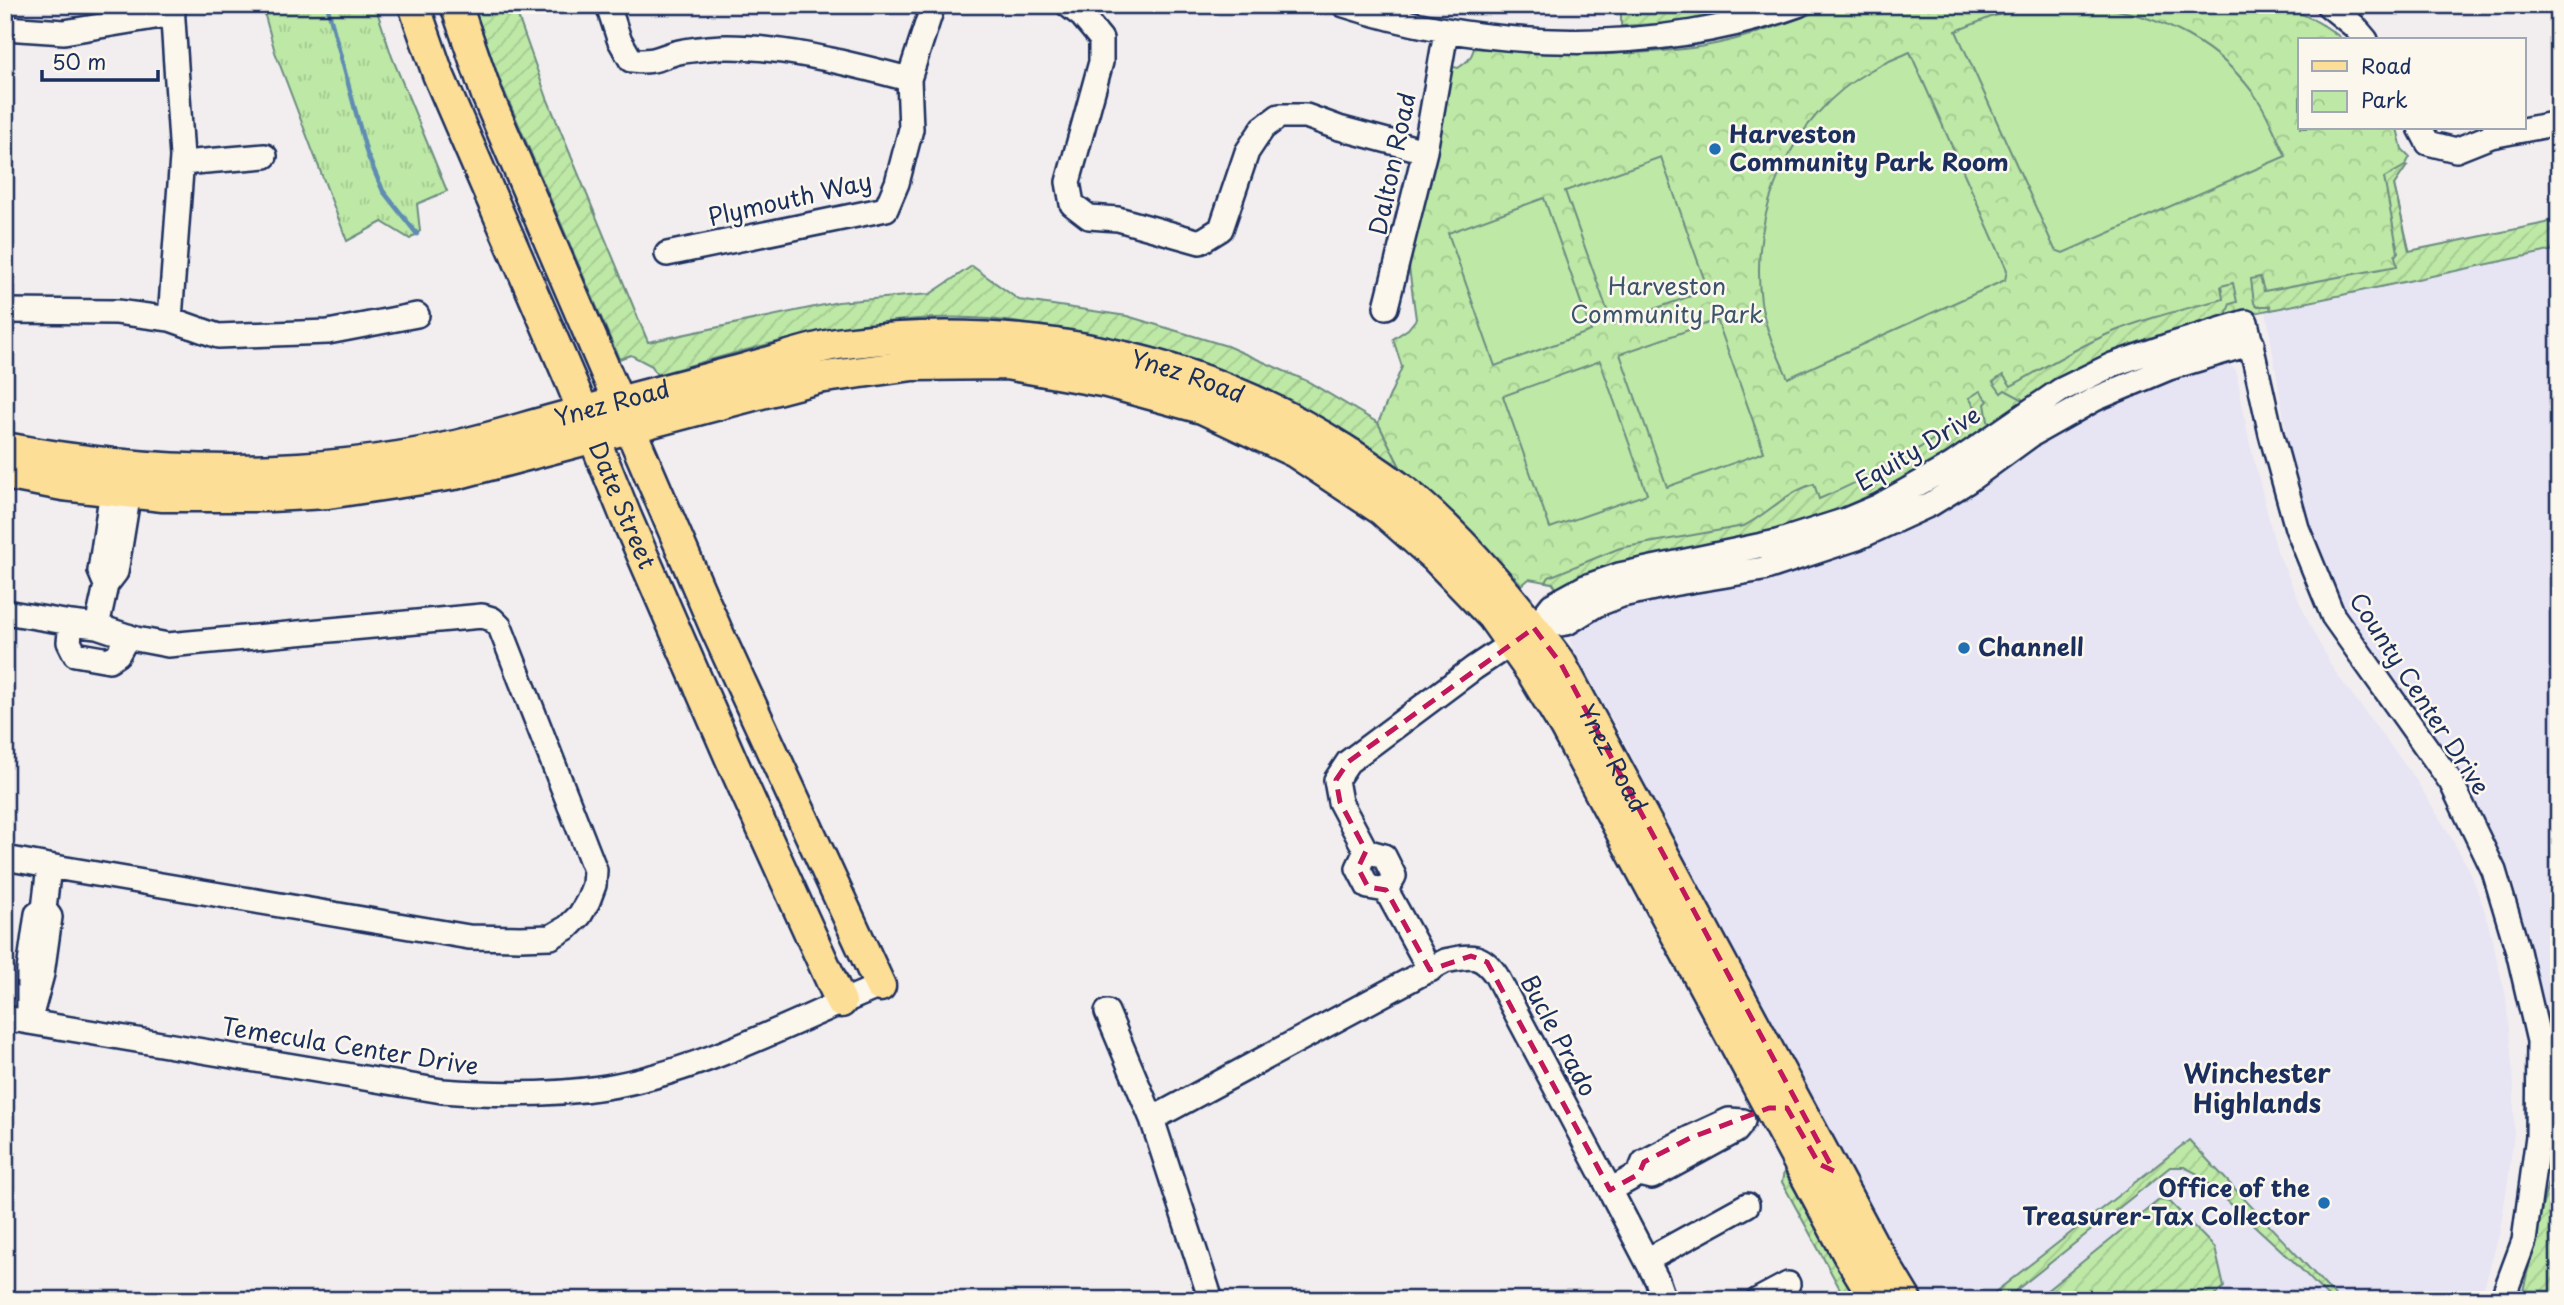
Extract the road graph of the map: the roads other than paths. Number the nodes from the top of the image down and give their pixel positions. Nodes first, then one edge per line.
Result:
1 (414, 5) edge
2 (456, 5) edge
3 (608, 5) edge
4 (933, 5) edge
5 (1068, 5) edge
6 (1344, 5) edge
7 (1798, 5) edge
8 (2328, 5) edge
9 (173, 10) edge
10 (5, 28) edge
11 (1446, 32) junction
12 (2364, 38) edge
13 (909, 79) junction
14 (2559, 122) edge
15 (2526, 129) edge
16 (2421, 130) edge
17 (2520, 130) edge
18 (1425, 151) junction
19 (265, 156) dead end
20 (182, 163) junction
21 (667, 254) dead end
22 (1386, 307) dead end
23 (5, 311) edge
24 (417, 315) dead end
25 (170, 319) junction
26 (2249, 333) joint
27 (624, 415) junction
28 (588, 425) junction
29 (5, 448) edge
30 (254, 468) junction
31 (5, 474) edge
32 (120, 491) junction
33 (5, 612) edge
34 (71, 623) junction
35 (97, 626) junction
36 (128, 636) junction
37 (1523, 636) junction
38 (5, 858) edge
39 (49, 866) junction
40 (1430, 970) junction
41 (880, 986) joint
42 (841, 1002) junction
43 (1107, 1012) dead end
44 (5, 1018) edge
45 (29, 1022) junction
46 (1756, 1114) junction
47 (1152, 1119) junction
48 (1834, 1171) junction
49 (1610, 1190) junction
50 (1747, 1205) dead end
51 (1647, 1260) junction
52 (1788, 1284) dead end
53 (1211, 1300) edge
54 (1664, 1300) edge
55 (1758, 1300) edge
56 (1876, 1300) edge
57 (1906, 1300) edge
58 (2502, 1300) edge

1 - 28 main road, Date Street
2 - 27 main road, Date Street
3 - 13 street
4 - 13 street, Plymouth Way
5 - 18 street
6 - 11 street
7 - 11 street
8 - 12 street
9 - 10 street
9 - 20 street
11 - 18 street, Dalton Road
13 - 21 street, Plymouth Way
14 - 15 street
16 - 17 street
18 - 22 street, Dalton Road
19 - 20 street
20 - 25 street
23 - 25 street
24 - 25 street
26 - 37 street, Equity Drive
26 - 58 street, County Center Drive
27 - 28 main road, Ynez Road
27 - 37 main road, Ynez Road
27 - 41 main road, Date Street
28 - 30 main road, Ynez Road
28 - 32 main road, Ynez Road
28 - 42 main road, Date Street
29 - 30 main road, Ynez Road
30 - 32 main road
31 - 32 main road, Ynez Road
32 - 35 street
33 - 34 street
34 - 35 street
34 - 36 street
35 - 36 street
36 - 39 street
37 - 40 street
37 - 46 main road, Ynez Road
37 - 48 main road, Ynez Road
38 - 39 street
39 - 45 street
40 - 47 street, Bucle Prado
40 - 49 street, Bucle Prado
41 - 42 street, Temecula Center Drive
42 - 45 street, Temecula Center Drive
43 - 47 street
44 - 45 street, Temecula Center Drive
46 - 48 main road
46 - 49 street
46 - 56 main road, Ynez Road
47 - 53 street
48 - 57 main road, Ynez Road
49 - 51 street, Bucle Prado
50 - 51 street
51 - 54 street, Bucle Prado
52 - 55 street

